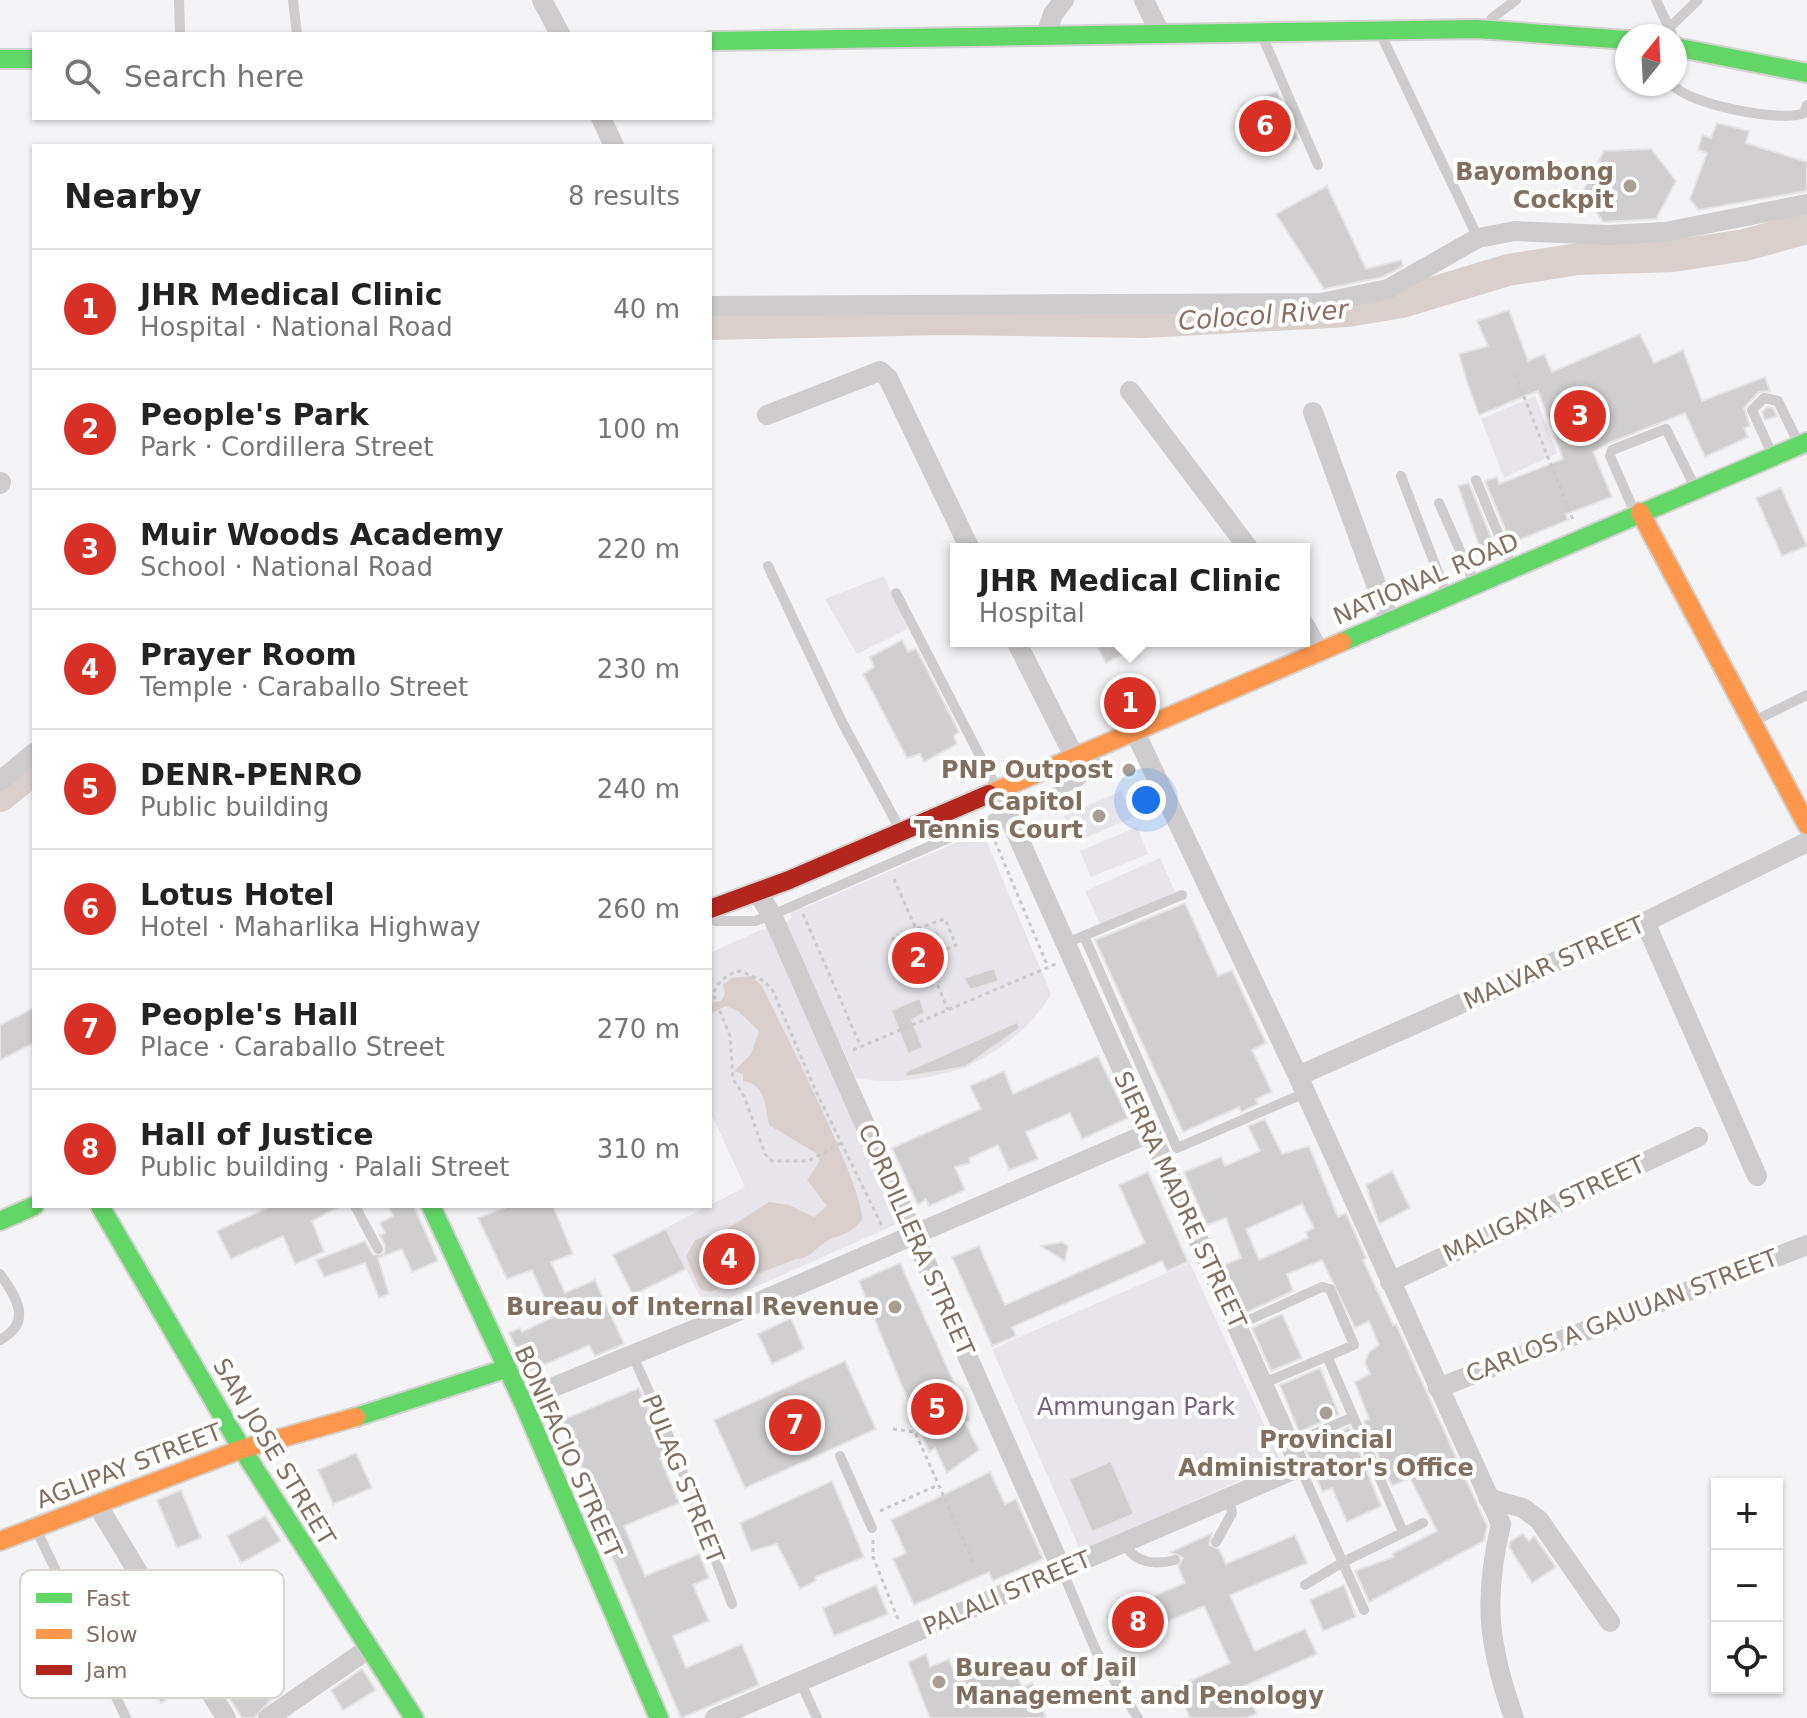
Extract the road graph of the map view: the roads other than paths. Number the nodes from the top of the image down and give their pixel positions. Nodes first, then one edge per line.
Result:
1 (179, 0) edge
2 (293, 0) edge
3 (542, 0) edge
4 (1064, 0) edge
5 (1144, 0) edge
6 (1516, 0) edge
7 (1656, 0) edge
8 (1698, 0) edge
9 (1667, 24) edge
10 (1684, 24) edge
11 (1477, 29) junction
12 (1379, 30) junction
13 (1159, 31) junction
14 (1260, 31) junction
15 (180, 32) edge
16 (297, 32) edge
17 (559, 32) edge
18 (1046, 35) junction
19 (1615, 39) edge
20 (712, 41) edge
21 (1687, 43) edge
22 (0, 59) edge
23 (32, 59) edge
24 (1807, 73) edge
25 (1686, 96) edge
26 (1807, 105) edge
27 (602, 120) edge
28 (613, 144) edge
29 (1318, 165) dead end
30 (1807, 204) edge
31 (1478, 238) junction
32 (712, 306) edge
33 (1130, 391) dead end
34 (1313, 412) dead end
35 (767, 415) dead end
36 (1803, 444) edge
37 (1773, 456) junction
38 (1401, 476) dead end
39 (1476, 480) dead end
40 (1696, 489) junction
41 (1439, 503) dead end
42 (1638, 513) junction
43 (967, 543) edge
44 (1244, 543) edge
45 (768, 566) dead end
46 (1512, 568) junction
47 (1474, 584) junction
48 (896, 593) dead end
49 (1447, 596) junction
50 (1389, 620) junction
51 (1310, 635) edge
52 (1019, 647) edge
53 (1319, 651) junction
54 (1807, 695) edge
55 (1751, 723) junction
56 (1134, 730) junction
57 (1110, 741) junction
58 (32, 755) edge
59 (1074, 756) junction
60 (0, 781) edge
61 (997, 790) junction
62 (1007, 812) junction
63 (1807, 825) edge
64 (902, 832) junction
65 (1807, 842) edge
66 (757, 892) junction
67 (1182, 895) dead end
68 (712, 908) edge
69 (712, 913) edge
70 (772, 915) junction
71 (1645, 922) junction
72 (1084, 936) junction
73 (1067, 951) junction
74 (1301, 1084) junction
75 (1159, 1129) junction
76 (1698, 1137) dead end
77 (1757, 1176) dead end
78 (32, 1207) edge
79 (101, 1208) edge
80 (356, 1208) edge
81 (432, 1208) edge
82 (0, 1221) edge
83 (912, 1234) junction
84 (1807, 1245) edge
85 (378, 1249) dead end
86 (0, 1274) edge
87 (1390, 1282) junction
88 (1238, 1325) junction
89 (0, 1340) edge
90 (633, 1356) junction
91 (1327, 1356) junction
92 (505, 1369) junction
93 (1264, 1383) junction
94 (1438, 1388) junction
95 (522, 1400) junction
96 (1353, 1417) junction
97 (1291, 1444) junction
98 (242, 1449) junction
99 (840, 1456) dead end
100 (1300, 1467) junction
101 (1229, 1497) junction
102 (1488, 1498) junction
103 (98, 1506) junction
104 (1423, 1523) dead end
105 (35, 1527) junction
106 (872, 1528) road end
107 (1403, 1532) junction
108 (0, 1541) edge
109 (1216, 1542) dead end
110 (1124, 1543) junction
111 (1175, 1560) dead end
112 (1343, 1562) junction
113 (55, 1570) edge
114 (137, 1570) edge
115 (1062, 1570) junction
116 (1305, 1585) dead end
117 (732, 1604) dead end
118 (1364, 1610) dead end
119 (1610, 1622) dead end
120 (368, 1649) junction
121 (800, 1681) junction
122 (116, 1698) edge
123 (214, 1698) edge
124 (407, 1716) edge
125 (126, 1718) edge
126 (226, 1718) edge
127 (268, 1718) edge
128 (659, 1718) edge
129 (715, 1718) edge
130 (817, 1718) edge
131 (1138, 1718) edge
132 (1514, 1718) edge

1 - 15 lane
2 - 16 lane
3 - 17 street
4 - 18 street
5 - 13 street
6 - 11 lane
7 - 9 lane
8 - 10 lane
11 - 12 main road
11 - 19 main road
12 - 14 main road
12 - 31 lane
13 - 14 main road
13 - 18 main road
14 - 29 lane
18 - 20 main road
21 - 24 main road
22 - 23 main road
25 - 26 lane
27 - 28 street
30 - 31 street
31 - 32 street
33 - 44 street
34 - 50 street
35 - 43 street
36 - 37 main road, NATIONAL ROAD
36 - 37 lane
37 - 40 main road, NATIONAL ROAD
38 - 49 lane
39 - 46 lane
40 - 42 main road, NATIONAL ROAD
40 - 42 lane
41 - 47 lane
42 - 46 main road, NATIONAL ROAD
42 - 55 main road
45 - 64 lane
46 - 47 main road, NATIONAL ROAD
47 - 49 main road, NATIONAL ROAD
48 - 61 lane
49 - 50 main road, NATIONAL ROAD
50 - 53 main road, NATIONAL ROAD
51 - 53 street
52 - 59 street
53 - 56 main road, NATIONAL ROAD
54 - 55 lane
55 - 63 main road
56 - 57 main road, NATIONAL ROAD
56 - 74 street
57 - 59 main road, NATIONAL ROAD
57 - 62 lane
58 - 60 street
59 - 61 main road, NATIONAL ROAD
61 - 62 street, SIERRA MADRE STREET
61 - 64 main road, NATIONAL ROAD
62 - 70 lane
62 - 73 street, SIERRA MADRE STREET
64 - 66 main road, NATIONAL ROAD
65 - 71 street, MALVAR STREET
66 - 68 main road, NATIONAL ROAD
66 - 70 street, CORDILLERA STREET
67 - 72 lane
69 - 70 lane
70 - 83 street, CORDILLERA STREET
71 - 74 street, MALVAR STREET
71 - 77 street
72 - 73 lane
72 - 75 lane
73 - 75 street, SIERRA MADRE STREET
74 - 75 lane
74 - 87 street
75 - 83 street
75 - 88 street, SIERRA MADRE STREET
76 - 87 street, MALIGAYA STREET
78 - 82 main road
79 - 98 main road, SAN JOSE STREET
80 - 85 lane
81 - 92 main road, BONIFACIO STREET
83 - 90 street
83 - 115 street, CORDILLERA STREET
84 - 94 street, CARLOS A GAUUAN STREET
86 - 89 lane
87 - 94 street
88 - 91 lane
88 - 93 street, SIERRA MADRE STREET
90 - 95 street
90 - 117 lane, PULAG STREET
91 - 93 lane
91 - 96 lane
92 - 95 main road, BONIFACIO STREET
92 - 98 main road, AGLIPAY STREET
93 - 97 street, SIERRA MADRE STREET
94 - 102 street
95 - 128 main road, BONIFACIO STREET
96 - 97 lane
96 - 107 lane
97 - 100 street, SIERRA MADRE STREET
98 - 103 main road, AGLIPAY STREET
98 - 120 main road, SAN JOSE STREET
99 - 106 lane
100 - 101 street, PALALI STREET
100 - 112 lane, SIERRA MADRE STREET
101 - 109 lane
101 - 110 street, PALALI STREET
102 - 119 street
102 - 132 street
103 - 105 main road, AGLIPAY STREET
103 - 114 street
104 - 107 lane
105 - 108 main road, AGLIPAY STREET
105 - 113 lane
107 - 112 lane
110 - 111 lane
110 - 115 street, PALALI STREET
112 - 116 lane
112 - 118 lane, SIERRA MADRE STREET
115 - 121 street, PALALI STREET
115 - 131 lane, CORDILLERA STREET
120 - 124 main road, SAN JOSE STREET
120 - 127 street
121 - 129 street, PALALI STREET
121 - 130 lane
122 - 125 lane
123 - 126 street

